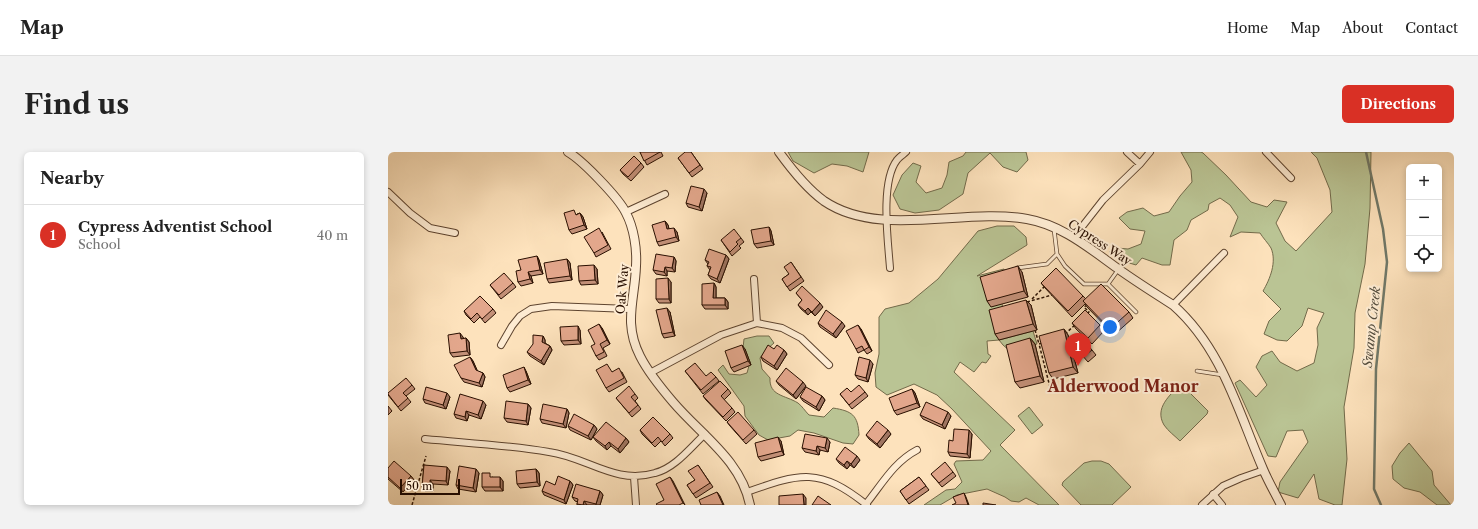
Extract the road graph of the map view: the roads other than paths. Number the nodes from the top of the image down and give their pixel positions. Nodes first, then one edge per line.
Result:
1 (779, 152) edge
2 (906, 152) edge
3 (1127, 152) edge
4 (1150, 152) edge
5 (1266, 152) edge
6 (569, 153) edge
7 (1140, 164) junction
8 (1292, 178) dead end
9 (388, 192) edge
10 (665, 194) dead end
11 (626, 212) junction
12 (887, 220) junction
13 (1053, 227) junction
14 (455, 233) dead end
15 (1074, 237) junction
16 (1224, 253) dead end
17 (1057, 254) junction
18 (890, 268) dead end
19 (1017, 268) edge
20 (1119, 269) junction
21 (754, 279) dead end
22 (1108, 284) junction
23 (1173, 305) junction
24 (630, 309) junction
25 (1136, 312) dead end
26 (757, 322) junction
27 (501, 345) dead end
28 (829, 365) dead end
29 (1197, 371) dead end
30 (650, 373) junction
31 (1224, 375) junction
32 (705, 434) junction
33 (425, 439) dead end
34 (917, 450) dead end
35 (1264, 470) junction
36 (634, 477) junction
37 (747, 492) junction
38 (1213, 494) junction
39 (636, 505) edge
40 (750, 505) edge
41 (866, 505) edge
42 (1202, 505) edge
43 (1222, 505) edge
44 (1281, 505) edge

1 - 12 street, Cypress Way
2 - 12 street
3 - 7 street
4 - 7 street
5 - 8 street
6 - 11 street, Oak Way
7 - 15 street
9 - 14 street
10 - 11 street
11 - 24 street, Oak Way
12 - 13 street, Cypress Way
12 - 18 street
13 - 15 street, Cypress Way
13 - 17 lane
15 - 20 street, Cypress Way
16 - 23 street
17 - 19 lane
17 - 22 lane
20 - 22 lane
20 - 23 street, Cypress Way
21 - 26 street
22 - 25 lane
23 - 31 street, Cypress Way
24 - 27 street
24 - 30 street, Oak Way
26 - 28 street
26 - 30 street
29 - 31 lane
30 - 32 street, Oak Way
31 - 35 street, Cypress Way
32 - 36 street
32 - 37 street, Oak Way
33 - 36 street
34 - 41 street
35 - 38 street
35 - 44 street, Cypress Way
36 - 39 street
37 - 40 street, Oak Way
37 - 41 street
38 - 42 street
38 - 43 street

